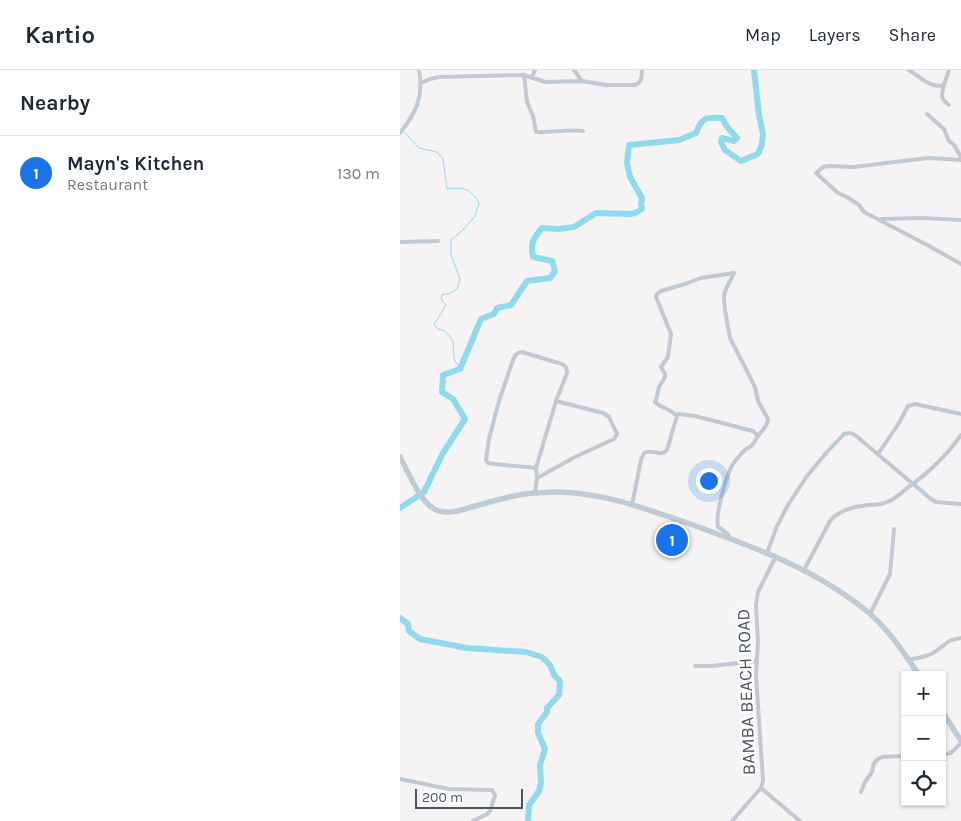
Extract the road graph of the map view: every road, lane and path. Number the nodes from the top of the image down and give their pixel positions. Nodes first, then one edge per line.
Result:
1 (419, 70) edge
2 (535, 70) edge
3 (574, 70) edge
4 (642, 70) edge
5 (909, 70) edge
6 (949, 70) edge
7 (524, 75) junction
8 (532, 77) junction
9 (582, 81) junction
10 (421, 83) junction
11 (944, 84) junction
12 (949, 105) dead end
13 (927, 114) dead end
14 (583, 131) dead end
15 (400, 133) edge
16 (961, 146) edge
17 (960, 157) edge
18 (879, 219) junction
19 (961, 220) edge
20 (438, 241) dead end
21 (400, 242) edge
22 (961, 264) edge
23 (556, 401) junction
24 (961, 414) edge
25 (676, 416) junction
26 (961, 435) edge
27 (758, 436) junction
28 (878, 454) junction
29 (400, 457) edge
30 (536, 468) junction
31 (537, 478) junction
32 (913, 484) junction
33 (535, 493) junction
34 (961, 504) edge
35 (632, 505) junction
36 (894, 529) dead end
37 (730, 539) junction
38 (767, 553) junction
39 (776, 556) junction
40 (804, 570) junction
41 (870, 614) junction
42 (961, 638) edge
43 (909, 660) junction
44 (756, 661) junction
45 (694, 666) dead end
46 (916, 671) edge
47 (945, 716) edge
48 (961, 742) edge
49 (946, 754) edge
50 (901, 756) edge
51 (400, 779) edge
52 (760, 788) junction
53 (861, 792) dead end
54 (473, 821) edge
55 (732, 821) edge
56 (800, 821) edge

1 - 10 street
2 - 8 street
3 - 9 street
4 - 9 street
5 - 11 street
6 - 11 street
7 - 8 street
7 - 10 street
7 - 14 street
8 - 9 street
10 - 15 street
11 - 12 street
13 - 17 street
16 - 17 street
17 - 18 street
18 - 19 street
18 - 22 street
20 - 21 street
23 - 30 street
23 - 30 street
23 - 31 street
24 - 28 street
25 - 27 street
25 - 27 street
25 - 35 street
26 - 32 street
27 - 37 street
28 - 32 street
28 - 38 street
29 - 33 main road
30 - 31 street
31 - 33 street
32 - 34 street
32 - 40 street
33 - 35 main road
35 - 37 main road
36 - 41 street
37 - 38 main road
38 - 39 main road
39 - 40 main road
39 - 44 street, BAMBA BEACH ROAD
40 - 41 main road
41 - 43 main road
42 - 43 street
43 - 46 main road
44 - 45 street
44 - 52 street, BAMBA BEACH ROAD
47 - 48 main road
48 - 49 street
50 - 53 street
51 - 54 street
52 - 55 street, BAMBA BEACH ROAD
52 - 56 street

